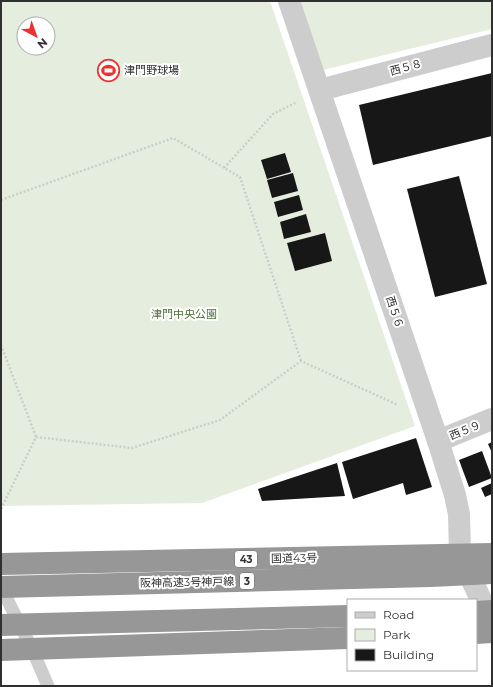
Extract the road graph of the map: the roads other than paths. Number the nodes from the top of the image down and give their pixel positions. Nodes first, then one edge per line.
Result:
1 (289, 1) edge
2 (492, 45) edge
3 (320, 90) junction
4 (492, 419) edge
5 (438, 441) junction
6 (460, 554) junction
7 (492, 554) edge
8 (1, 564) edge
9 (492, 573) edge
10 (1, 587) edge
11 (492, 611) edge
12 (477, 612) edge
13 (347, 616) edge
14 (1, 624) edge
15 (492, 624) edge
16 (492, 632) edge
17 (477, 633) edge
18 (347, 638) edge
19 (17, 650) edge
20 (48, 686) edge

1 - 3 street, 西５６
2 - 3 street, 西５８
3 - 5 street, 西５６
4 - 5 street, 西５９
5 - 6 street, 西５６
6 - 7 highway, 国道43号 / 43
6 - 8 highway, 国道43号 / 43
6 - 15 street, 西５６
9 - 10 highway, 阪神高速3号神戸線 / 3
10 - 19 lane
11 - 12 highway
13 - 14 highway
16 - 17 highway
18 - 19 highway
19 - 20 lane

